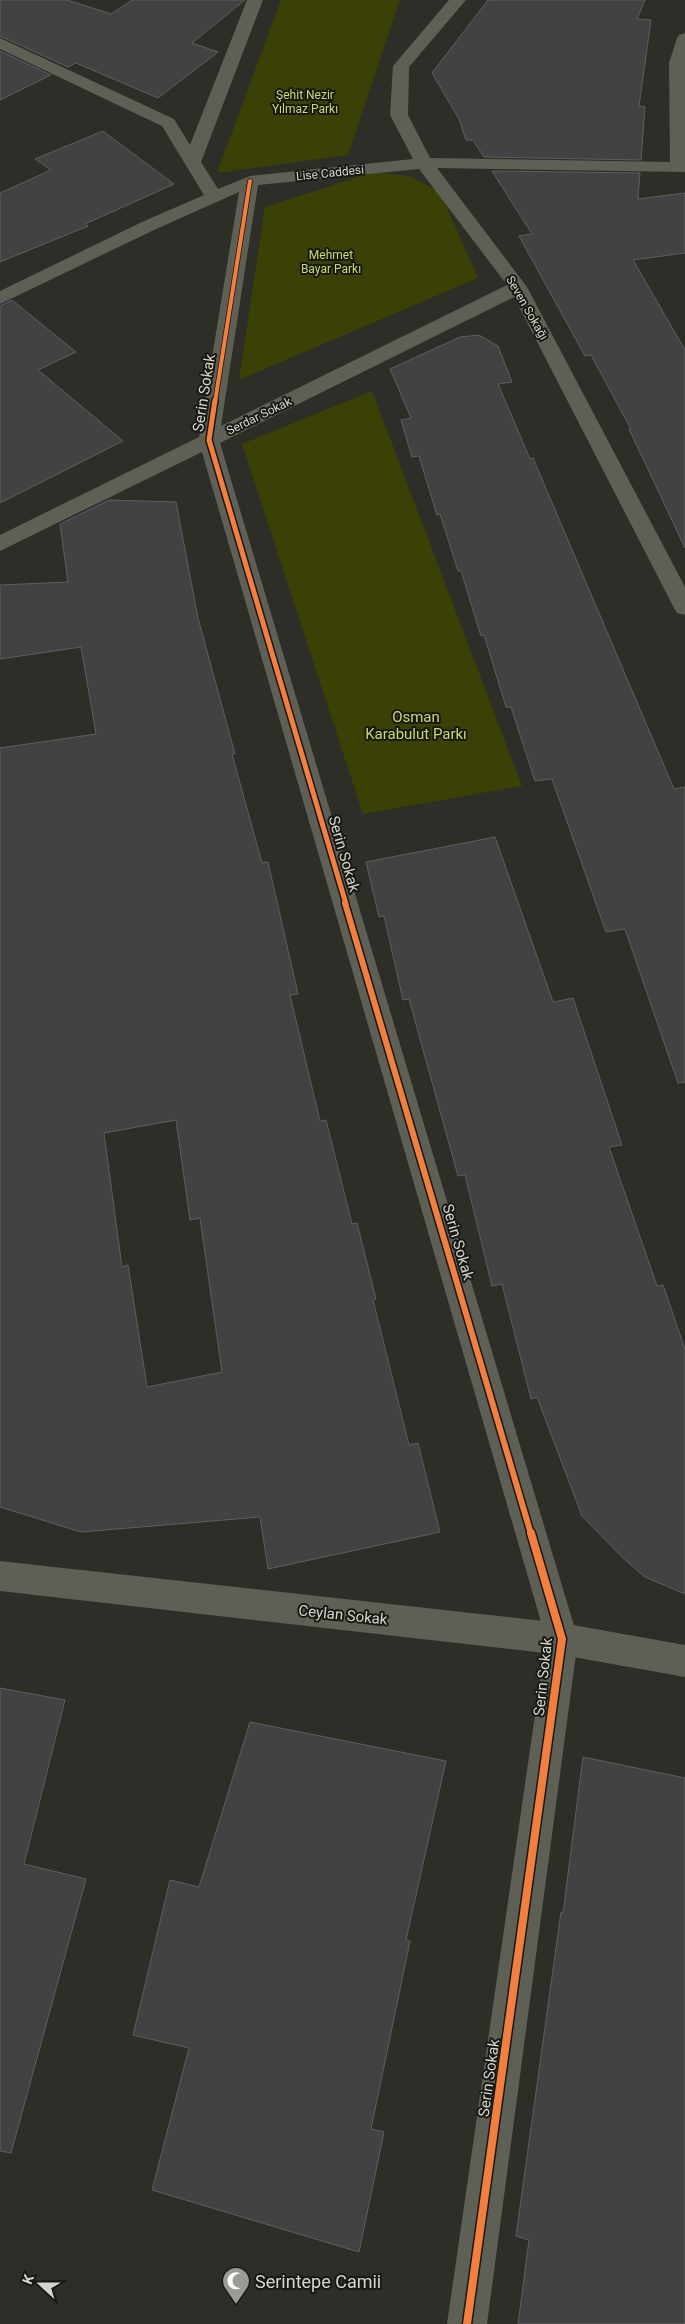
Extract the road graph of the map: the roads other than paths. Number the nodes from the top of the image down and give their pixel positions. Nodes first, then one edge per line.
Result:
1 (255, 0) edge
2 (458, 0) edge
3 (685, 38) edge
4 (0, 43) edge
5 (192, 162) junction
6 (424, 163) junction
7 (682, 167) edge
8 (250, 181) junction
9 (214, 197) junction
10 (518, 287) junction
11 (0, 298) edge
12 (209, 440) junction
13 (0, 544) edge
14 (685, 608) edge
15 (0, 1576) edge
16 (562, 1640) junction
17 (685, 1661) edge
18 (467, 2324) edge

1 - 5 street
2 - 6 street, Seven Sokağı
3 - 7 street
4 - 5 street
5 - 9 street
6 - 7 street, Lise Caddesi
6 - 8 street, Lise Caddesi
6 - 10 street, Seven Sokağı
8 - 9 street, Lise Caddesi
8 - 12 street, Serin Sokak
9 - 11 street, Lise Caddesi
10 - 12 street, Serdar Sokak
10 - 14 street, Seven Sokağı
12 - 13 street, Serdar Sokak
12 - 16 street, Serin Sokak
15 - 16 street, Ceylan Sokak
16 - 17 street, Ceylan Sokak
16 - 18 street, Serin Sokak

